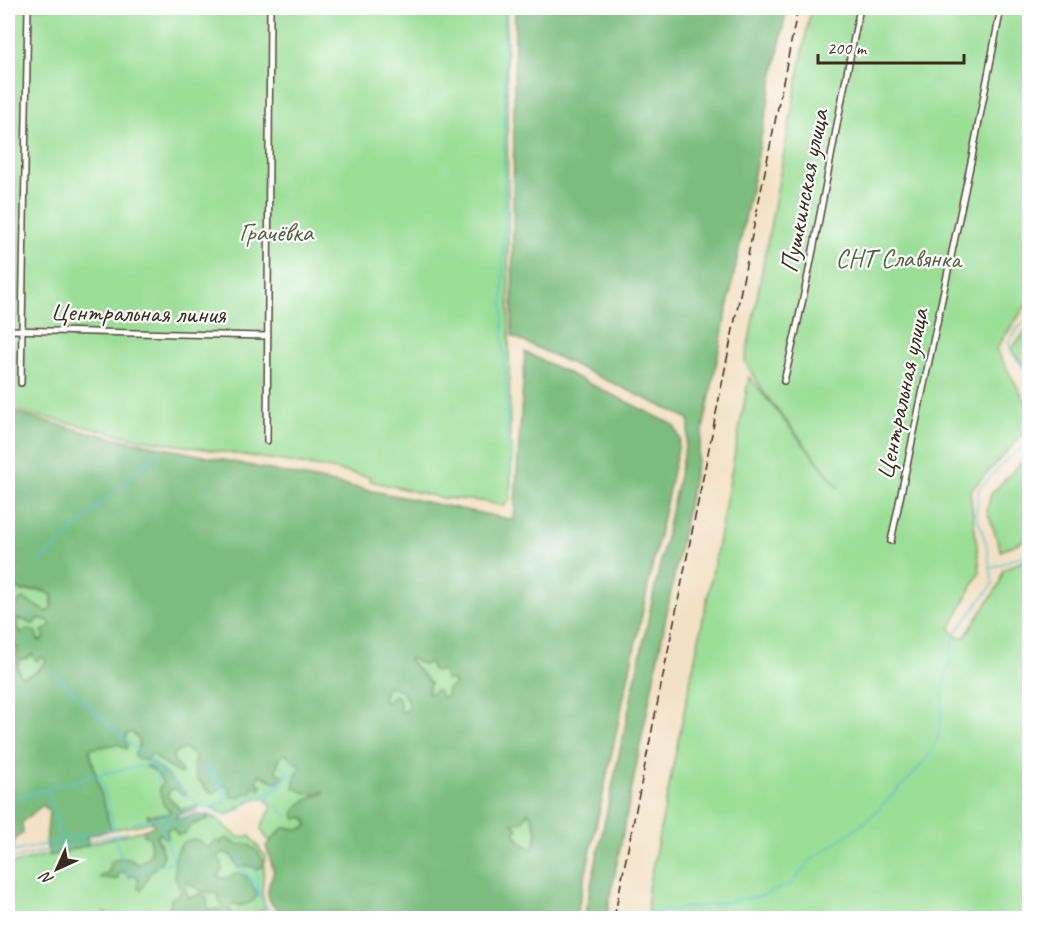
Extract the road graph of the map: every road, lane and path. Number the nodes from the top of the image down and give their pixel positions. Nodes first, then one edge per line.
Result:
1 (28, 8) edge
2 (270, 8) edge
3 (860, 8) edge
4 (1002, 8) edge
5 (8, 330) edge
6 (22, 330) junction
7 (268, 336) junction
8 (784, 381) dead end
9 (21, 383) dead end
10 (267, 441) dead end
11 (891, 541) dead end

1 - 6 street
2 - 7 street
3 - 8 street, Пушкинская улица
4 - 11 street, Центральная улица
5 - 6 street, Центральная линия
6 - 7 street, Центральная линия
6 - 9 street
7 - 10 street

